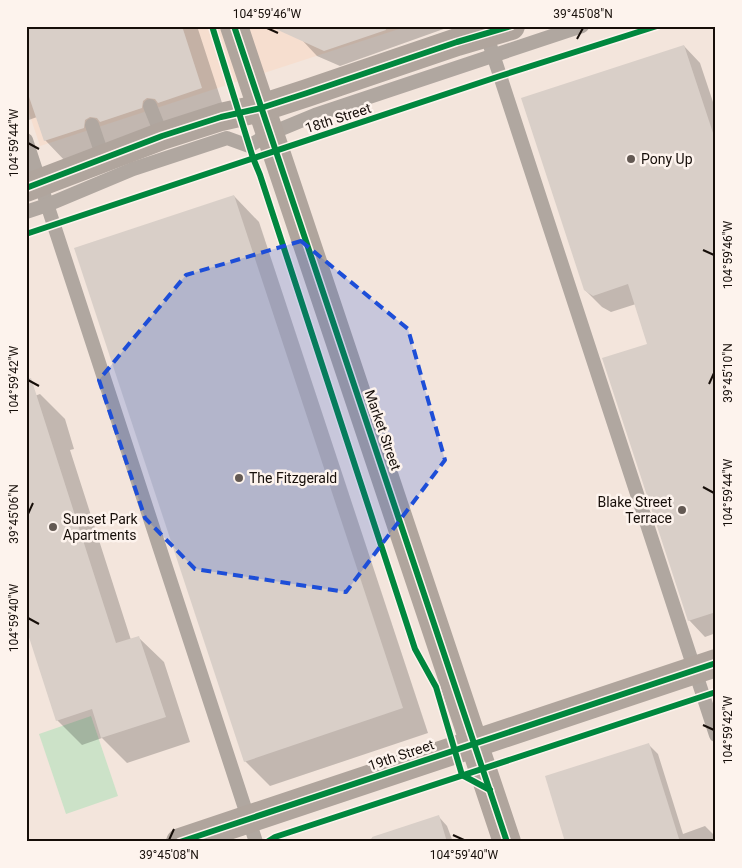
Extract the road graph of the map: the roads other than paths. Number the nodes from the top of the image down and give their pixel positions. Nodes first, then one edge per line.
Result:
1 (234, 26) edge
2 (582, 26) edge
3 (494, 36) edge
4 (150, 106) dead end
5 (261, 108) junction
6 (92, 125) dead end
7 (269, 134) junction
8 (162, 136) junction
9 (26, 140) edge
10 (103, 157) junction
11 (38, 192) edge
12 (26, 212) edge
13 (705, 667) edge
14 (716, 735) edge
15 (474, 743) junction
16 (252, 830) edge
17 (180, 842) edge
18 (507, 842) edge

1 - 5 main road, Market Street
2 - 3 lane
3 - 5 main road
3 - 7 lane
3 - 13 lane
4 - 8 lane
5 - 7 main road, Market Street
5 - 8 main road
6 - 10 lane
7 - 11 lane
7 - 15 main road, Market Street
8 - 10 main road
9 - 11 lane
10 - 11 main road
11 - 12 lane
11 - 16 lane
13 - 14 lane
13 - 15 main road, 19th Street
15 - 16 main road, 19th Street
15 - 18 main road, Market Street
16 - 17 main road, 19th Street

